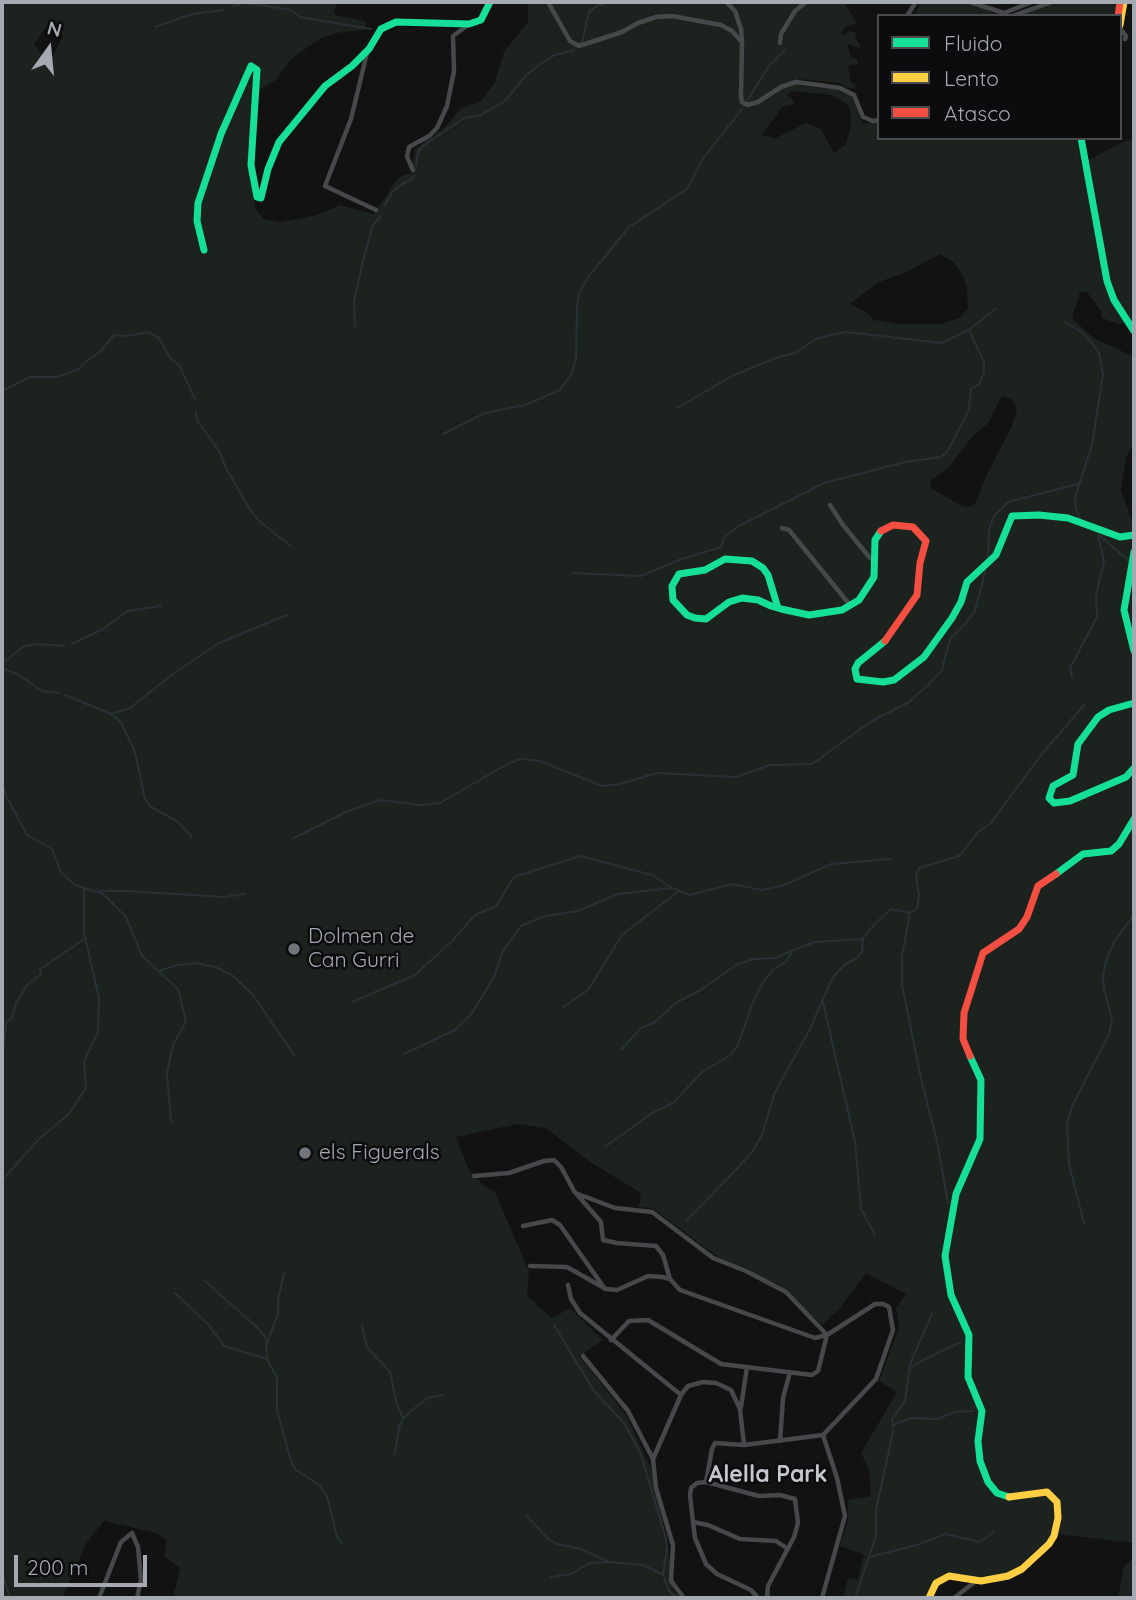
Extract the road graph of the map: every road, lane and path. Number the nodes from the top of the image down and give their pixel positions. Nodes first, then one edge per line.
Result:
1 (490, 2) edge
2 (548, 2) edge
3 (726, 2) edge
4 (806, 2) edge
5 (970, 2) edge
6 (1032, 2) edge
7 (1052, 2) edge
8 (1004, 14) edge
9 (1009, 14) edge
10 (1010, 14) edge
11 (469, 24) junction
12 (742, 42) junction
13 (780, 43) dead end
14 (369, 48) junction
15 (877, 120) edge
16 (1082, 140) edge
17 (413, 170) dead end
18 (376, 210) dead end
19 (204, 250) dead end
20 (1134, 331) edge
21 (830, 505) dead end
22 (782, 528) dead end
23 (1134, 535) edge
24 (1134, 552) edge
25 (876, 558) junction
26 (852, 606) junction
27 (778, 608) junction
28 (1134, 651) edge
29 (1134, 704) edge
30 (1134, 768) edge
31 (1134, 819) edge
32 (474, 1176) dead end
33 (578, 1194) junction
34 (523, 1226) dead end
35 (530, 1266) dead end
36 (670, 1279) junction
37 (568, 1285) dead end
38 (606, 1289) junction
39 (827, 1335) junction
40 (611, 1340) junction
41 (583, 1356) dead end
42 (747, 1367) junction
43 (790, 1372) junction
44 (681, 1395) junction
45 (740, 1409) junction
46 (823, 1436) junction
47 (780, 1441) junction
48 (744, 1445) junction
49 (653, 1459) junction
50 (706, 1482) junction
51 (693, 1522) junction
52 (788, 1549) junction
53 (976, 1581) junction
54 (99, 1598) edge
55 (137, 1598) edge
56 (684, 1598) edge
57 (758, 1598) edge
58 (767, 1598) edge
59 (822, 1598) edge
60 (929, 1598) edge
61 (954, 1598) edge

1 - 11 street
2 - 12 street
3 - 12 street
4 - 13 street
5 - 8 street
6 - 9 street
7 - 10 street
11 - 14 street
11 - 17 street
12 - 15 street
14 - 18 street
14 - 19 street
16 - 20 street
21 - 25 street
22 - 26 street
23 - 25 street
24 - 28 street
25 - 26 street
26 - 27 street
27 - 27 street
29 - 30 street
31 - 53 street
32 - 33 street
33 - 36 street
33 - 39 street
34 - 38 street
35 - 38 street
36 - 38 street
36 - 39 street
37 - 40 street
39 - 43 street
39 - 46 street
40 - 42 street
40 - 44 street
41 - 49 street
42 - 43 street
42 - 45 street
43 - 47 street
44 - 45 street
44 - 49 street
45 - 48 street
46 - 47 street
46 - 59 street
47 - 48 street
48 - 50 street
49 - 56 street
50 - 51 street
50 - 52 street
51 - 52 street
51 - 57 street
52 - 58 street
53 - 60 street
53 - 61 street
54 - 55 street

